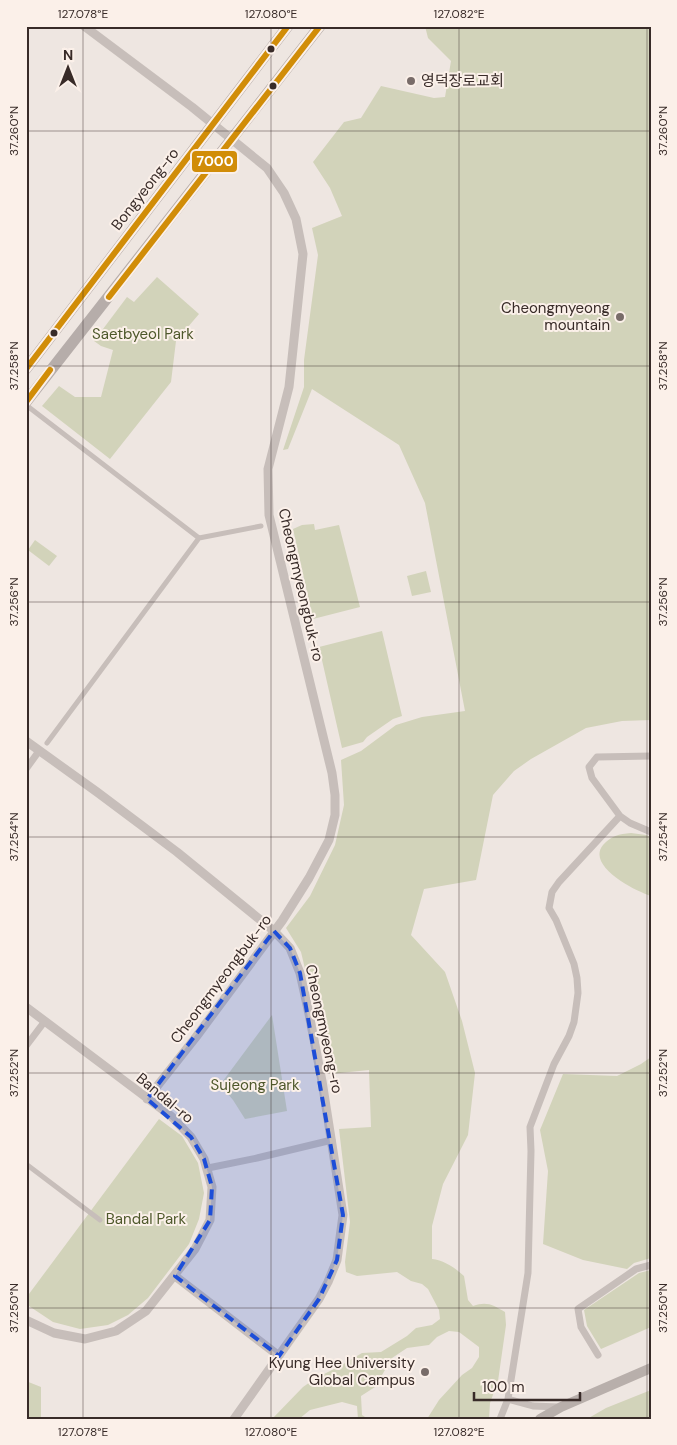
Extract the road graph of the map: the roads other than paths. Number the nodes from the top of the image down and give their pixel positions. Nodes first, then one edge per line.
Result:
1 (84, 26) edge
2 (288, 26) edge
3 (320, 26) edge
4 (214, 124) junction
5 (232, 139) junction
6 (26, 369) edge
7 (26, 404) edge
8 (261, 526) dead end
9 (199, 538) junction
10 (26, 741) edge
11 (47, 743) dead end
12 (39, 751) junction
13 (651, 756) edge
14 (26, 768) edge
15 (620, 816) junction
16 (651, 832) edge
17 (274, 931) junction
18 (26, 1007) edge
19 (45, 1021) junction
20 (26, 1046) edge
21 (147, 1099) junction
22 (332, 1140) junction
23 (26, 1164) edge
24 (208, 1168) junction
25 (100, 1220) dead end
26 (651, 1266) edge
27 (175, 1276) junction
28 (26, 1320) edge
29 (598, 1355) dead end
30 (279, 1356) junction
31 (651, 1368) edge
32 (508, 1399) junction
33 (562, 1407) junction
34 (234, 1419) edge
35 (500, 1419) edge
36 (540, 1419) edge

1 - 4 street, Cheongmyeongbuk-ro
2 - 4 main road, Bongyeong-ro
3 - 5 main road
4 - 5 street, Cheongmyeongbuk-ro
4 - 6 main road, Bongyeong-ro
5 - 7 main road
5 - 17 street, Cheongmyeongbuk-ro
7 - 9 street
8 - 9 street
9 - 11 street
10 - 12 street, Cheongmyeong-ro
12 - 14 street
12 - 17 street, Cheongmyeong-ro
13 - 15 street
15 - 16 street
15 - 32 street
17 - 21 street, Cheongmyeongbuk-ro
17 - 22 street, Cheongmyeong-ro
18 - 19 street, Bandal-ro
19 - 20 street
19 - 21 street, Bandal-ro
21 - 24 street, Bandal-ro
22 - 24 street
22 - 30 street, Cheongmyeong-ro
23 - 25 street
24 - 27 street, Bandal-ro
26 - 29 street
27 - 28 street, Bandal-ro
27 - 30 street
30 - 34 street, Cheongmyeong-ro
31 - 33 main road
32 - 33 street
32 - 35 street
33 - 36 main road

